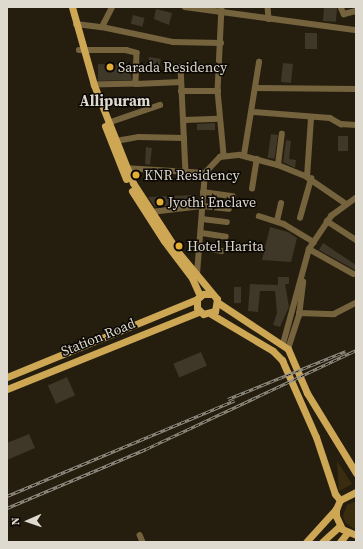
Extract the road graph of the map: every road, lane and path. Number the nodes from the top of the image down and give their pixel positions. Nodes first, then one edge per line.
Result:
1 (67, 7) edge
2 (72, 7) edge
3 (112, 7) edge
4 (185, 7) edge
5 (268, 7) edge
6 (341, 7) edge
7 (222, 10) edge
8 (356, 11) edge
9 (269, 18) junction
10 (76, 24) junction
11 (102, 26) junction
12 (356, 30) edge
13 (221, 43) junction
14 (82, 50) junction
15 (259, 62) dead end
16 (181, 67) dead end
17 (181, 82) junction
18 (136, 84) junction
19 (94, 85) junction
20 (256, 88) junction
21 (356, 89) edge
22 (181, 91) junction
23 (218, 91) junction
24 (160, 105) dead end
25 (252, 112) junction
26 (311, 118) junction
27 (219, 119) junction
28 (184, 120) junction
29 (108, 123) junction
30 (356, 124) edge
31 (282, 134) dead end
32 (184, 138) junction
33 (116, 141) junction
34 (224, 155) junction
35 (244, 155) junction
36 (257, 159) junction
37 (278, 165) junction
38 (124, 168) junction
39 (186, 172) junction
40 (205, 173) junction
41 (309, 178) junction
42 (252, 189) dead end
43 (203, 192) junction
44 (233, 196) dead end
45 (356, 198) edge
46 (281, 203) dead end
47 (346, 203) junction
48 (202, 206) junction
49 (230, 210) dead end
50 (151, 212) junction
51 (259, 216) dead end
52 (300, 218) dead end
53 (202, 219) junction
54 (277, 221) junction
55 (327, 221) junction
56 (227, 222) dead end
57 (202, 233) junction
58 (226, 237) dead end
59 (356, 240) edge
60 (314, 242) junction
61 (201, 247) junction
62 (309, 249) junction
63 (222, 251) dead end
64 (197, 274) junction
65 (354, 274) dead end
66 (302, 278) junction
67 (211, 294) junction
68 (198, 298) junction
69 (218, 302) junction
70 (356, 303) edge
71 (199, 312) junction
72 (299, 313) junction
73 (211, 314) junction
74 (287, 349) junction
75 (7, 378) edge
76 (7, 389) edge
77 (356, 473) edge
78 (356, 492) edge
79 (340, 500) junction
80 (336, 509) junction
81 (340, 526) junction
82 (347, 533) junction
83 (140, 535) dead end
84 (356, 535) edge
85 (143, 542) edge
86 (306, 542) edge
87 (322, 542) edge
88 (340, 542) edge

1 - 14 main road
2 - 10 main road
3 - 11 street
4 - 7 street
5 - 9 street
6 - 8 street
7 - 9 street
7 - 13 street
9 - 12 street
10 - 11 street
10 - 14 main road
11 - 13 street
13 - 23 street
14 - 18 street
14 - 19 main road
14 - 38 main road
15 - 20 street
16 - 17 street
17 - 18 street
17 - 22 street
18 - 19 street
19 - 29 main road
20 - 21 street
20 - 25 street
22 - 23 street
22 - 28 street
23 - 27 street
24 - 29 street
25 - 26 street
25 - 35 street
26 - 30 street
26 - 41 street
27 - 28 street
27 - 34 street
28 - 32 street
29 - 33 main road
31 - 37 street
32 - 33 street
32 - 39 street
33 - 38 main road
34 - 35 street
34 - 40 street
35 - 36 street
36 - 37 street
36 - 42 street
37 - 41 street
38 - 39 street
38 - 50 main road
38 - 68 main road
39 - 40 street
40 - 43 street
41 - 47 street
41 - 52 street
43 - 44 street
43 - 48 street
45 - 47 street
46 - 54 street
47 - 55 street
48 - 49 street
48 - 50 street
48 - 53 street
50 - 64 main road
51 - 54 street
53 - 56 street
53 - 57 street
54 - 60 street
55 - 59 street
55 - 60 street
57 - 58 street
57 - 61 street
60 - 62 street
61 - 63 street
61 - 64 street
62 - 65 street
62 - 66 street
64 - 67 main road
66 - 72 street
66 - 74 street
67 - 68 main road, Station Road
67 - 69 main road
68 - 71 main road
68 - 75 main road, Station Road
69 - 73 main road
69 - 74 main road
70 - 72 street
71 - 73 main road
71 - 76 main road, Station Road
72 - 74 street
73 - 79 main road
74 - 77 main road
78 - 79 main road
79 - 80 main road
80 - 81 main road
80 - 86 main road
81 - 82 main road
81 - 87 main road
82 - 84 main road
82 - 88 main road
83 - 85 street

